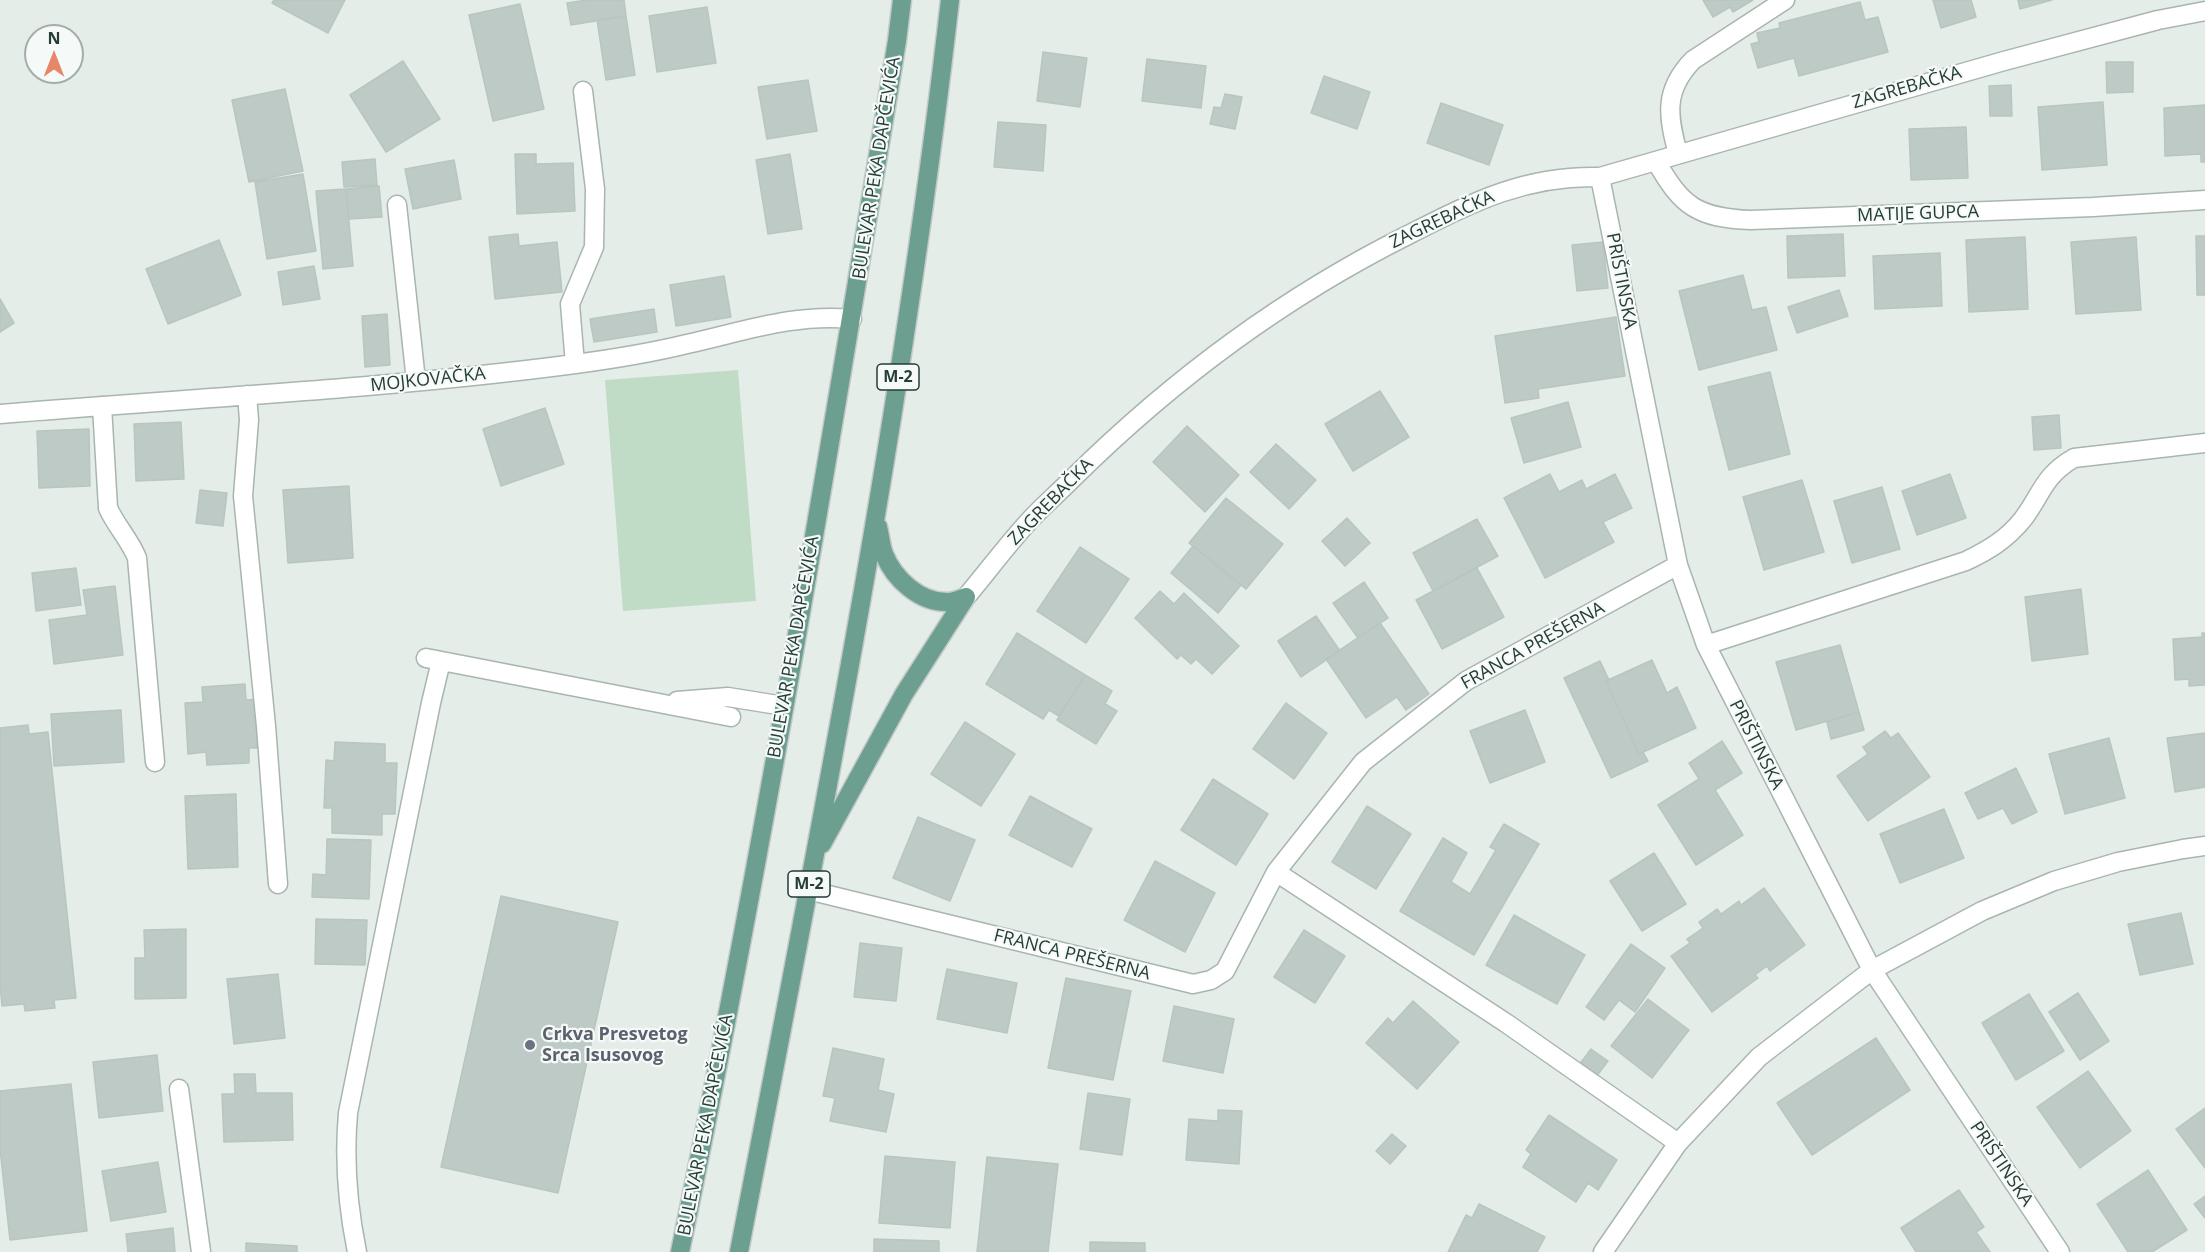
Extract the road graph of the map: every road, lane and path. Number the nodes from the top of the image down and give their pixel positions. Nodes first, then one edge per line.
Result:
1 (902, 0) edge
2 (950, 0) edge
3 (1785, 0) edge
4 (2205, 11) edge
5 (583, 91) dead end
6 (1678, 154) junction
7 (1656, 161) junction
8 (1600, 177) junction
9 (2205, 200) edge
10 (397, 205) dead end
11 (852, 319) junction
12 (575, 364) junction
13 (416, 381) junction
14 (247, 395) junction
15 (102, 406) junction
16 (0, 414) edge
17 (2205, 442) edge
18 (876, 516) junction
19 (1678, 565) junction
20 (966, 597) junction
21 (1706, 645) junction
22 (660, 703) junction
23 (784, 706) junction
24 (731, 717) dead end
25 (155, 762) dead end
26 (2205, 846) edge
27 (814, 861) junction
28 (1276, 872) junction
29 (278, 884) dead end
30 (808, 890) junction
31 (1872, 970) junction
32 (179, 1089) dead end
33 (1678, 1143) junction
34 (201, 1252) edge
35 (357, 1252) edge
36 (680, 1252) edge
37 (739, 1252) edge
38 (1603, 1252) edge
39 (2060, 1252) edge

1 - 11 main road, BULEVAR PEKA DAPČEVIĆA
2 - 18 main road, M-2
3 - 6 street
4 - 6 street, ZAGREBAČKA
5 - 12 street
6 - 7 street, ZAGREBAČKA
7 - 8 street, ZAGREBAČKA
7 - 9 street, MATIJE GUPCA
8 - 19 street, PRIŠTINSKA
8 - 20 street, ZAGREBAČKA
10 - 13 street
11 - 12 street, MOJKOVAČKA
11 - 23 main road, BULEVAR PEKA DAPČEVIĆA
12 - 13 street, MOJKOVAČKA
13 - 14 street, MOJKOVAČKA
14 - 15 street, MOJKOVAČKA
14 - 29 street
15 - 16 street, MOJKOVAČKA
15 - 25 street
17 - 21 street
18 - 20 main road
18 - 27 main road, M-2
19 - 21 street, PRIŠTINSKA
19 - 28 street, FRANCA PREŠERNA
20 - 27 main road
21 - 31 street, PRIŠTINSKA
22 - 23 street
22 - 24 street
22 - 35 street
23 - 36 main road, BULEVAR PEKA DAPČEVIĆA
26 - 31 street
27 - 30 main road, M-2
28 - 30 street, FRANCA PREŠERNA
28 - 33 street
30 - 37 main road, M-2
31 - 33 street
31 - 39 street, PRIŠTINSKA
32 - 34 street
33 - 38 street

